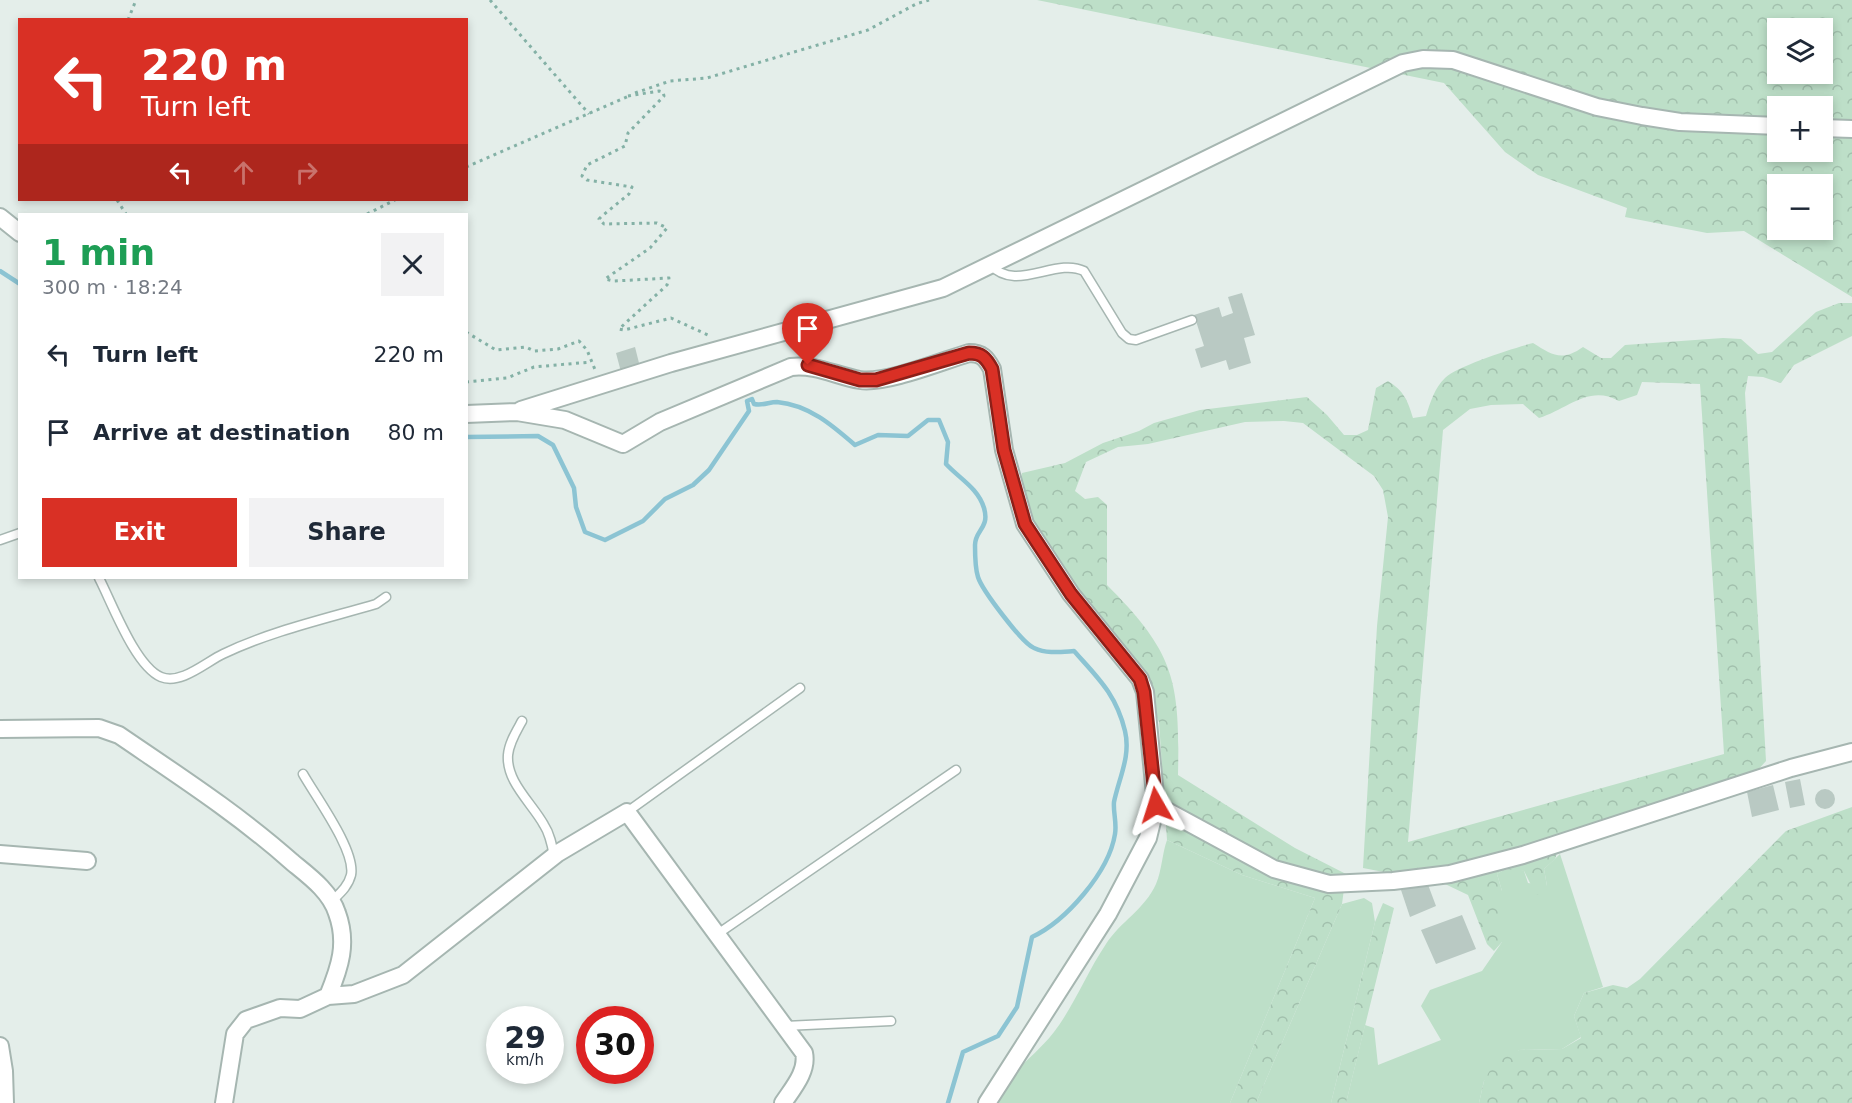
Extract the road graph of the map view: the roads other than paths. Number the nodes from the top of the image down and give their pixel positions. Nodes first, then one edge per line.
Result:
1 (1767, 126) edge
2 (1833, 128) edge
3 (1852, 129) edge
4 (0, 217) edge
5 (18, 232) edge
6 (991, 265) junction
7 (1192, 320) dead end
8 (517, 412) junction
9 (468, 414) edge
10 (18, 534) edge
11 (0, 540) edge
12 (100, 579) edge
13 (386, 597) dead end
14 (800, 688) dead end
15 (522, 721) dead end
16 (0, 729) edge
17 (1852, 753) edge
18 (956, 770) dead end
19 (303, 774) dead end
20 (1156, 805) junction
21 (627, 812) junction
22 (0, 854) edge
23 (554, 856) junction
24 (87, 861) dead end
25 (332, 901) junction
26 (719, 933) junction
27 (328, 996) junction
28 (891, 1021) dead end
29 (785, 1026) junction
30 (0, 1046) edge
31 (5, 1103) edge
32 (224, 1103) edge
33 (783, 1103) edge
34 (987, 1103) edge

1 - 6 street
2 - 3 street
4 - 5 street
6 - 7 lane
6 - 8 street
8 - 9 street
8 - 20 street
10 - 11 lane
12 - 13 lane
14 - 21 lane
15 - 23 lane
16 - 25 street
17 - 20 street
18 - 26 lane
19 - 25 lane
20 - 34 street
21 - 23 street
21 - 26 street
22 - 24 street
23 - 27 street
25 - 27 street
26 - 29 street
27 - 32 street
28 - 29 lane
29 - 33 street
30 - 31 street

